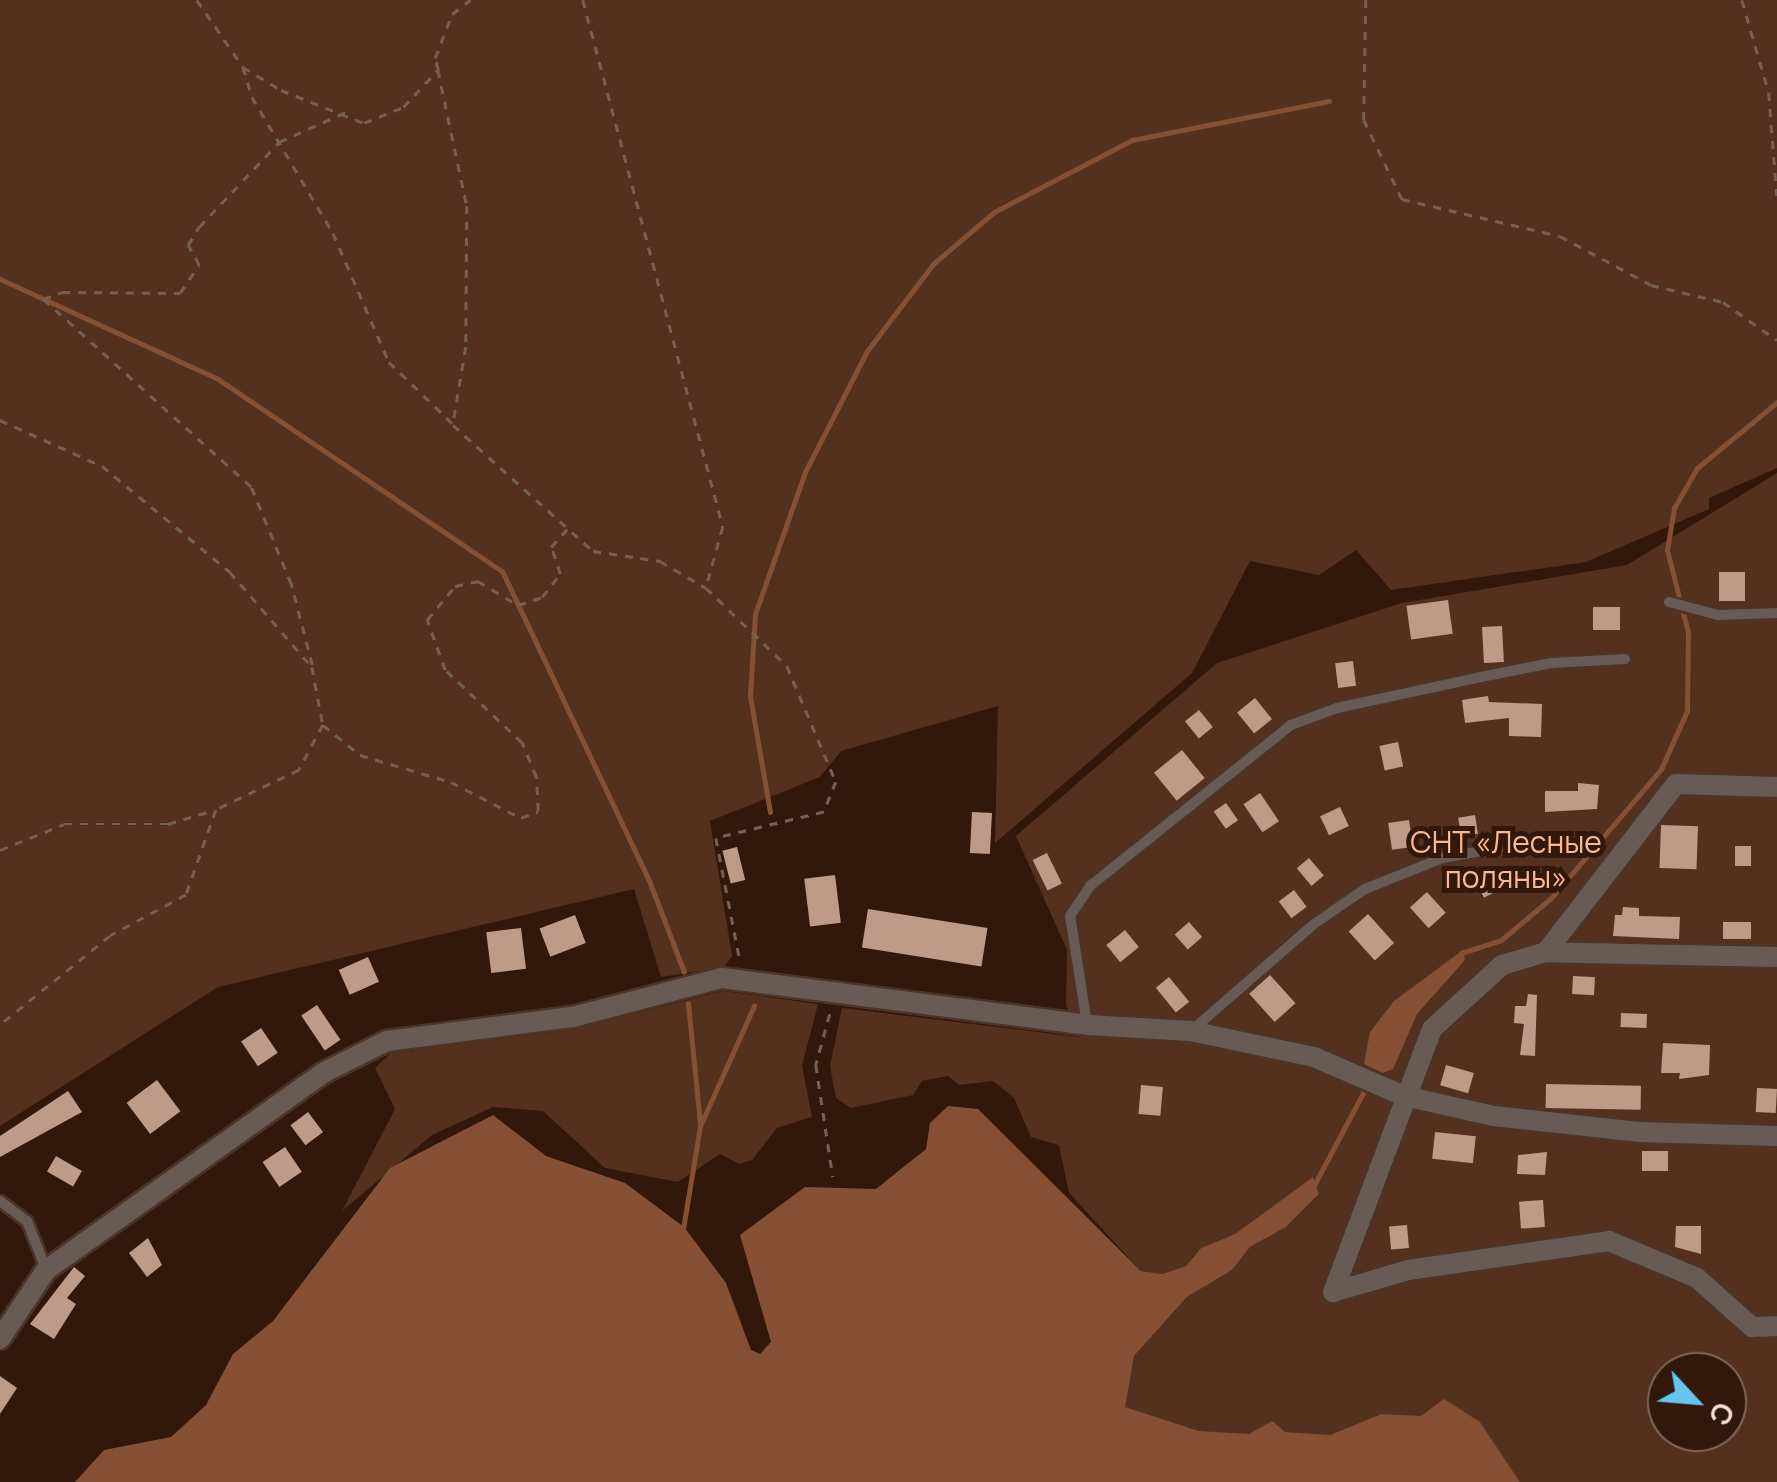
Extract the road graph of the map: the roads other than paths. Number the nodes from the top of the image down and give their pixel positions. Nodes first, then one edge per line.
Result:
1 (1669, 602) dead end
2 (1777, 613) edge
3 (1624, 659) dead end
4 (1777, 787) edge
5 (1560, 837) dead end
6 (1546, 952) junction
7 (1777, 957) edge
8 (1088, 1025) junction
9 (1190, 1032) junction
10 (1404, 1096) junction
11 (1777, 1136) edge
12 (0, 1201) edge
13 (46, 1270) junction
14 (1777, 1326) edge
15 (0, 1339) edge

1 - 2 lane
3 - 8 lane
4 - 6 street
5 - 9 lane
6 - 7 street
6 - 10 street
8 - 9 street
8 - 13 street
9 - 10 street
10 - 11 street
10 - 14 street
12 - 13 lane
13 - 15 street

